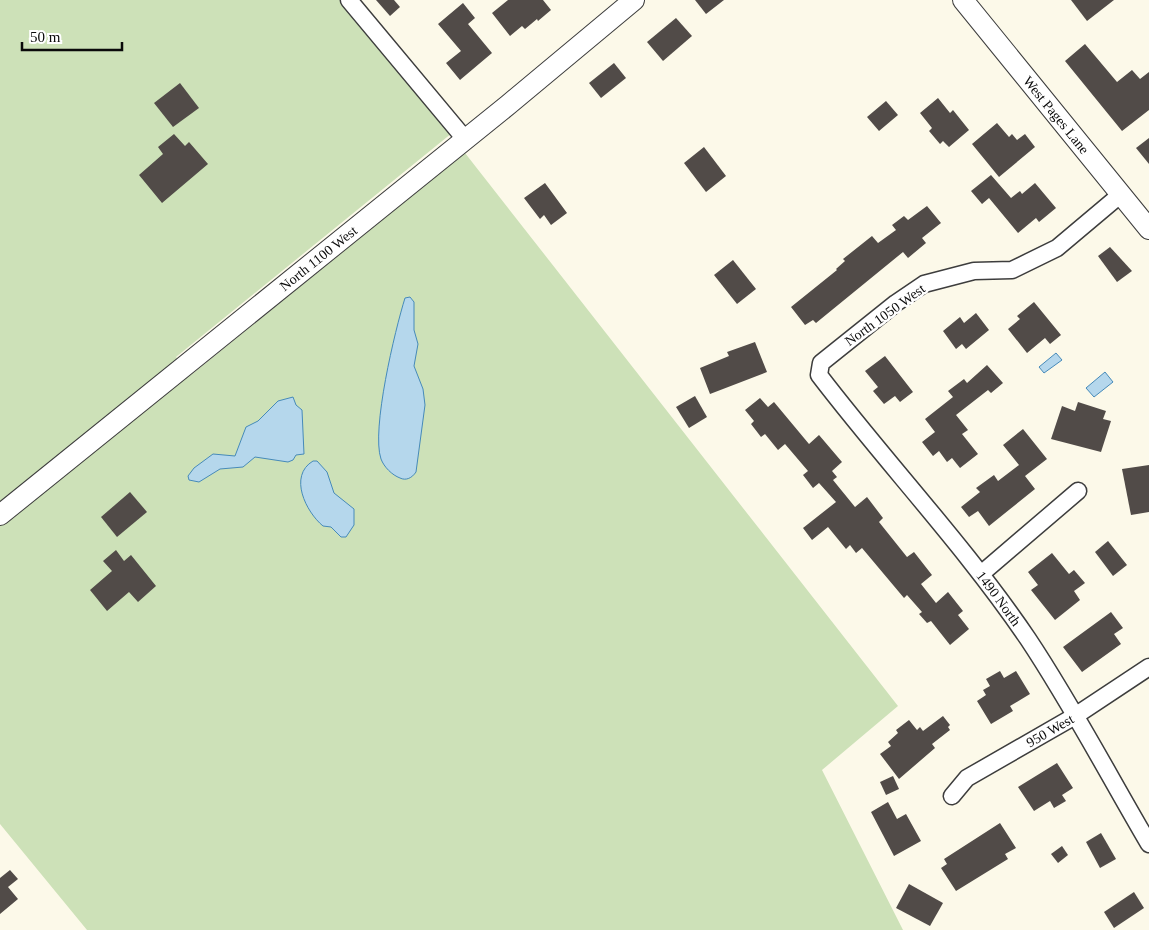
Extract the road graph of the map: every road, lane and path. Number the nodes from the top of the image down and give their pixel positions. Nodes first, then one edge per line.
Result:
1 (349, 0) edge
2 (634, 0) edge
3 (963, 0) edge
4 (465, 139) junction
5 (1120, 194) junction
6 (1149, 229) edge
7 (819, 375) joint
8 (1078, 491) dead end
9 (0, 515) edge
10 (981, 574) junction
11 (1149, 666) edge
12 (1075, 716) junction
13 (952, 796) dead end
14 (1149, 844) edge

1 - 4 street
2 - 4 street, North 1100 West
3 - 5 street, West Pages Lane
4 - 9 street, North 1100 West
5 - 6 street, West Pages Lane
5 - 7 street, North 1050 West
7 - 10 street, 1490 North
8 - 10 street
10 - 12 street, 1490 North
11 - 12 street, 950 West
12 - 13 street, 950 West
12 - 14 street, 1490 North

